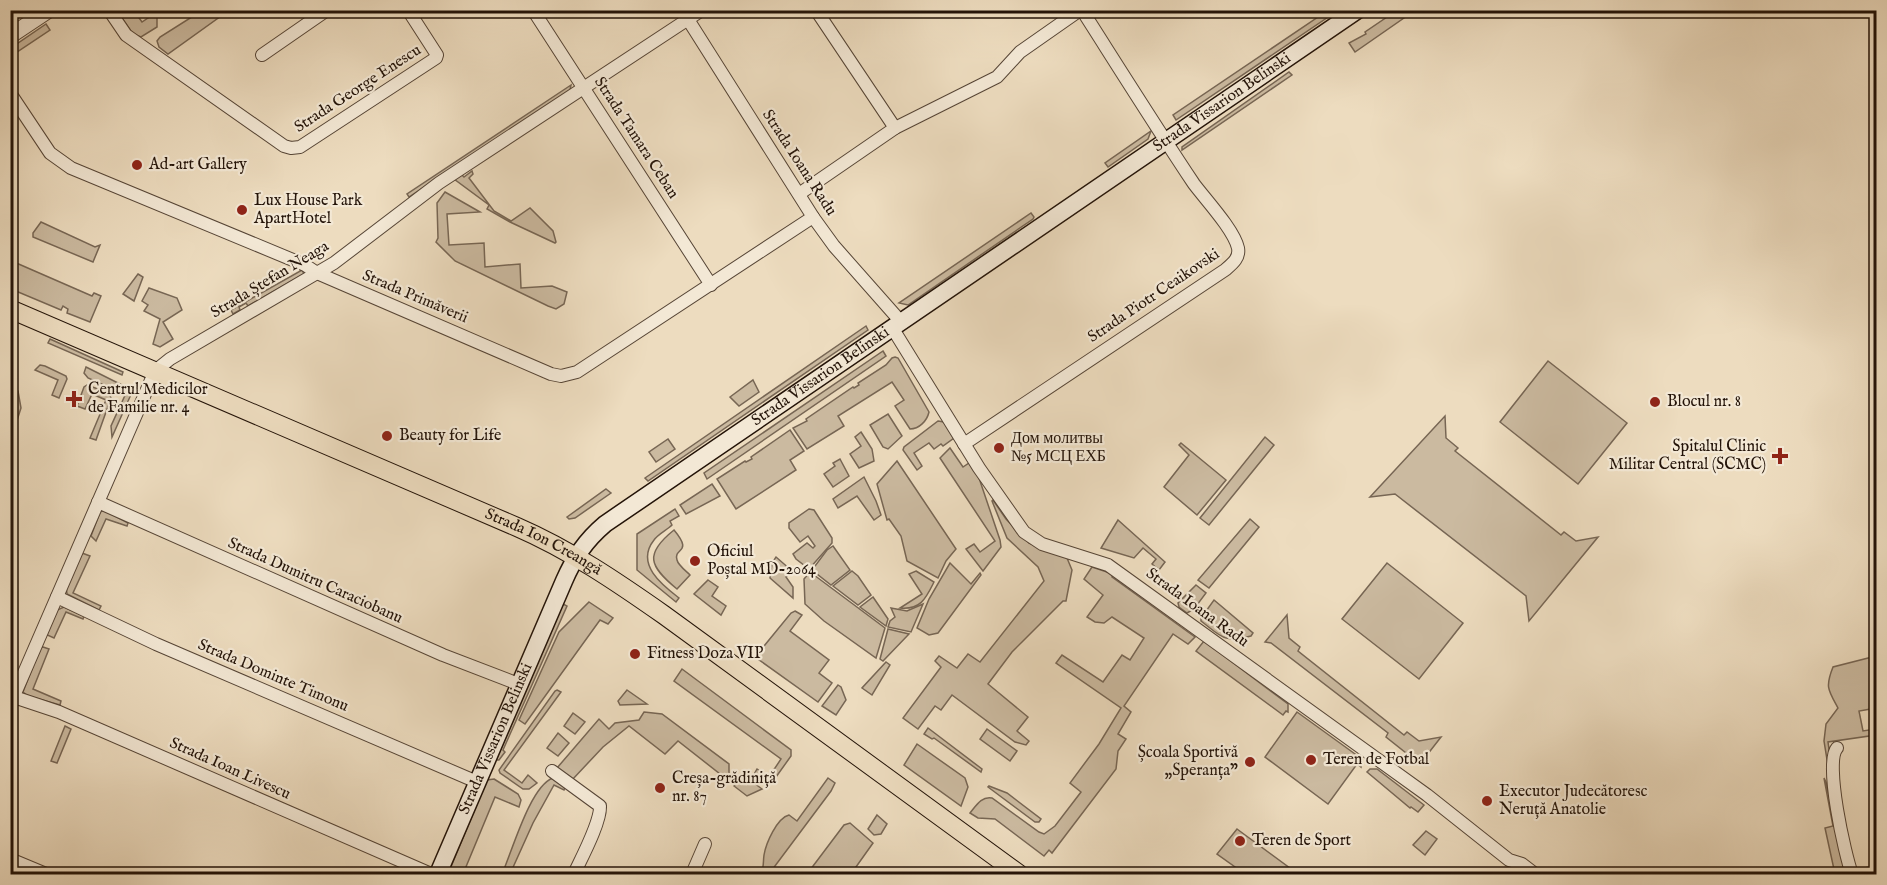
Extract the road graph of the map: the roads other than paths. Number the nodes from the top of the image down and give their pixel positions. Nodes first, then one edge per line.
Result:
1 (49, 10) edge
2 (109, 10) edge
3 (327, 10) edge
4 (408, 10) edge
5 (533, 10) edge
6 (702, 10) edge
7 (816, 10) edge
8 (1081, 10) edge
9 (1358, 10) edge
10 (685, 15) edge
11 (10, 36) edge
12 (262, 55) dead end
13 (583, 87) junction
14 (10, 93) edge
15 (895, 128) junction
16 (1167, 141) junction
17 (799, 194) junction
18 (813, 217) junction
19 (317, 273) junction
20 (711, 285) junction
21 (10, 309) edge
22 (897, 326) junction
23 (155, 371) junction
24 (964, 444) junction
25 (98, 502) junction
26 (575, 556) junction
27 (57, 597) junction
28 (520, 685) junction
29 (12, 701) edge
30 (1837, 748) dead end
31 (552, 771) dead end
32 (477, 782) junction
33 (705, 844) dead end
34 (10, 859) edge
35 (1518, 869) edge
36 (1876, 872) edge
37 (46, 874) edge
38 (431, 874) edge
39 (438, 874) edge
40 (574, 874) edge
41 (692, 874) edge
42 (1019, 874) edge
43 (1535, 874) edge
44 (1852, 874) edge
45 (1866, 874) edge

1 - 11 street
2 - 4 street, Strada George Enescu
3 - 12 street
5 - 13 street, Strada Tamara Ceban
6 - 10 street, Strada Ștefan Neaga
7 - 15 street
8 - 15 street
8 - 16 street, Strada Piotr Ceaikovski
9 - 16 main road, Strada Vissarion Belinski
10 - 13 street, Strada Ștefan Neaga
10 - 17 street, Strada Ioana Radu
13 - 19 street, Strada Ștefan Neaga
13 - 20 street, Strada Tamara Ceban
14 - 19 street, Strada Primăverii
15 - 17 street
16 - 22 main road, Strada Vissarion Belinski
16 - 24 street, Strada Piotr Ceaikovski
17 - 18 street, Strada Ioana Radu
18 - 20 street, Strada Primăverii
18 - 22 street, Strada Ioana Radu
19 - 20 street, Strada Primăverii
19 - 23 street, Strada Ștefan Neaga
21 - 23 main road, Strada Ion Creangă
22 - 24 street, Strada Ioana Radu
22 - 26 main road, Strada Vissarion Belinski
23 - 25 street
23 - 26 main road, Strada Ion Creangă
24 - 35 street, Strada Ioana Radu
25 - 27 street
25 - 28 street, Strada Dumitru Caraciobanu
26 - 28 main road, Strada Vissarion Belinski
26 - 42 main road, Strada Ion Creangă
27 - 29 street
27 - 32 street, Strada Dominte Timonu
28 - 32 main road, Strada Vissarion Belinski
29 - 38 street, Strada Ioan Livescu
30 - 44 street
31 - 40 street
32 - 39 main road, Strada Vissarion Belinski
33 - 41 street
34 - 37 street
35 - 43 street, Strada Ioana Radu
36 - 45 street

